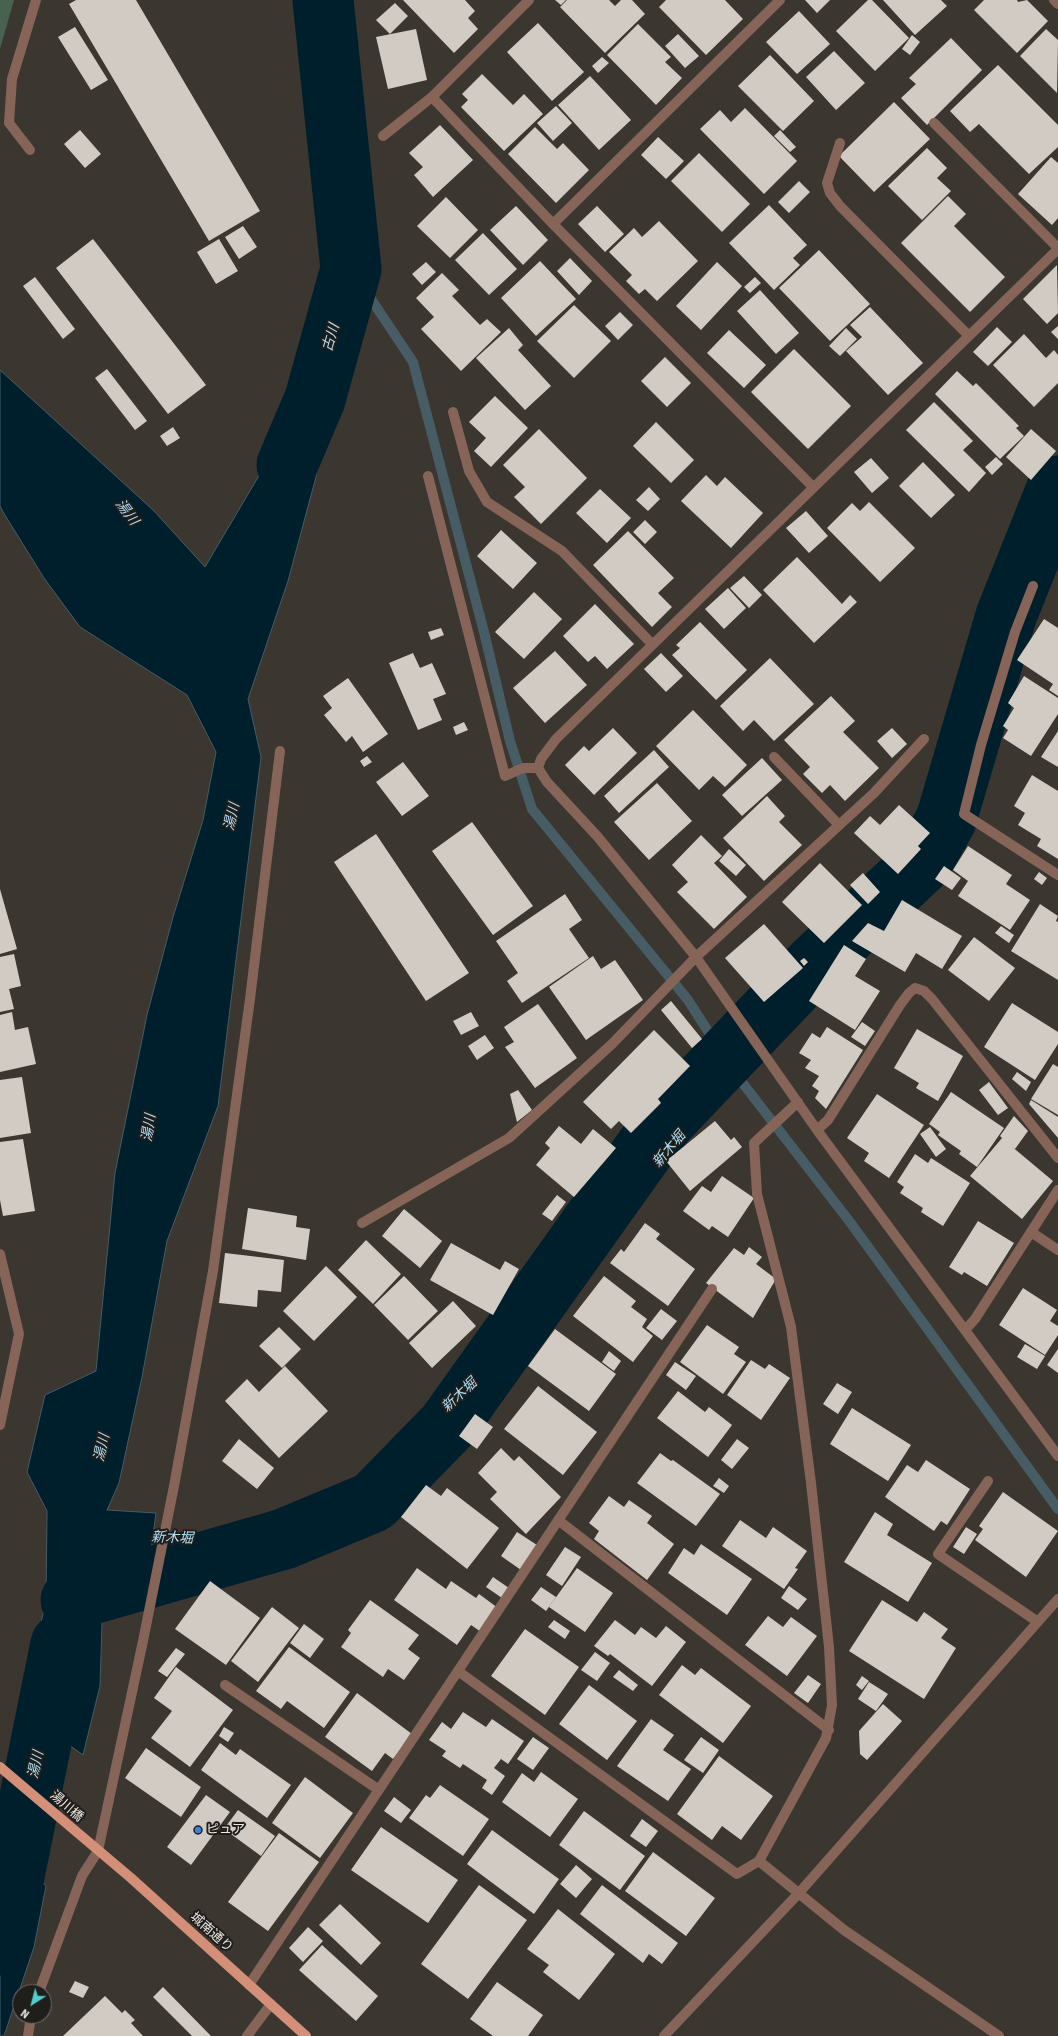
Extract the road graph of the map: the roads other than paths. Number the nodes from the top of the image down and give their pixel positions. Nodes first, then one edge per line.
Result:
1 (36, 0) edge
2 (529, 0) edge
3 (1054, 0) edge
4 (776, 2) edge
5 (1058, 4) edge
6 (432, 97) junction
7 (934, 123) dead end
8 (382, 136) dead end
9 (840, 143) dead end
10 (30, 150) dead end
11 (553, 224) junction
12 (1058, 248) edge
13 (969, 336) junction
14 (453, 412) dead end
15 (428, 476) dead end
16 (813, 487) junction
17 (1033, 586) dead end
18 (652, 644) junction
19 (924, 739) dead end
20 (280, 751) dead end
21 (774, 757) dead end
22 (538, 768) junction
23 (839, 825) junction
24 (1058, 876) edge
25 (696, 957) junction
26 (798, 1102) junction
27 (817, 1130) junction
28 (1058, 1158) edge
29 (1058, 1190) edge
30 (362, 1223) dead end
31 (1031, 1232) junction
32 (1058, 1250) edge
33 (0, 1254) edge
34 (712, 1289) dead end
35 (966, 1330) junction
36 (4, 1388) edge
37 (0, 1425) edge
38 (1058, 1456) edge
39 (988, 1482) dead end
40 (558, 1520) junction
41 (1058, 1599) edge
42 (1038, 1622) junction
43 (458, 1671) junction
44 (225, 1685) dead end
45 (829, 1730) junction
46 (0, 1767) edge
47 (379, 1790) junction
48 (98, 1851) junction
49 (759, 1861) junction
50 (798, 1894) junction
51 (42, 1984) edge
52 (249, 1985) junction
53 (271, 2004) junction
54 (30, 2024) edge
55 (28, 2036) edge
56 (248, 2036) edge
57 (306, 2036) edge
58 (664, 2036) edge
59 (1000, 2036) edge

1 - 10 street
2 - 6 street
3 - 5 street
4 - 11 street
6 - 8 street
6 - 11 street
7 - 12 street
9 - 13 street
11 - 16 street
12 - 13 street
13 - 16 street
14 - 18 street
15 - 22 street
16 - 18 street
17 - 24 street
18 - 22 street
19 - 23 street
20 - 48 street
21 - 23 street
22 - 25 street
23 - 25 street
25 - 26 street
25 - 30 street
26 - 27 street
26 - 45 street
27 - 28 street
27 - 35 street
29 - 31 street
31 - 32 street
31 - 35 street
33 - 36 street
34 - 40 street
35 - 38 street
36 - 37 street
39 - 42 street
40 - 43 street
40 - 45 street
41 - 42 street
42 - 50 street
43 - 47 street
43 - 49 street
44 - 47 street
45 - 49 street
46 - 48 main road, 湯川橋
47 - 52 street
48 - 51 street
48 - 52 main road, 城南通り
49 - 50 street
50 - 58 street
50 - 59 street
52 - 53 main road, 城南通り
53 - 56 street
53 - 57 main road, 城南通り
54 - 55 street

